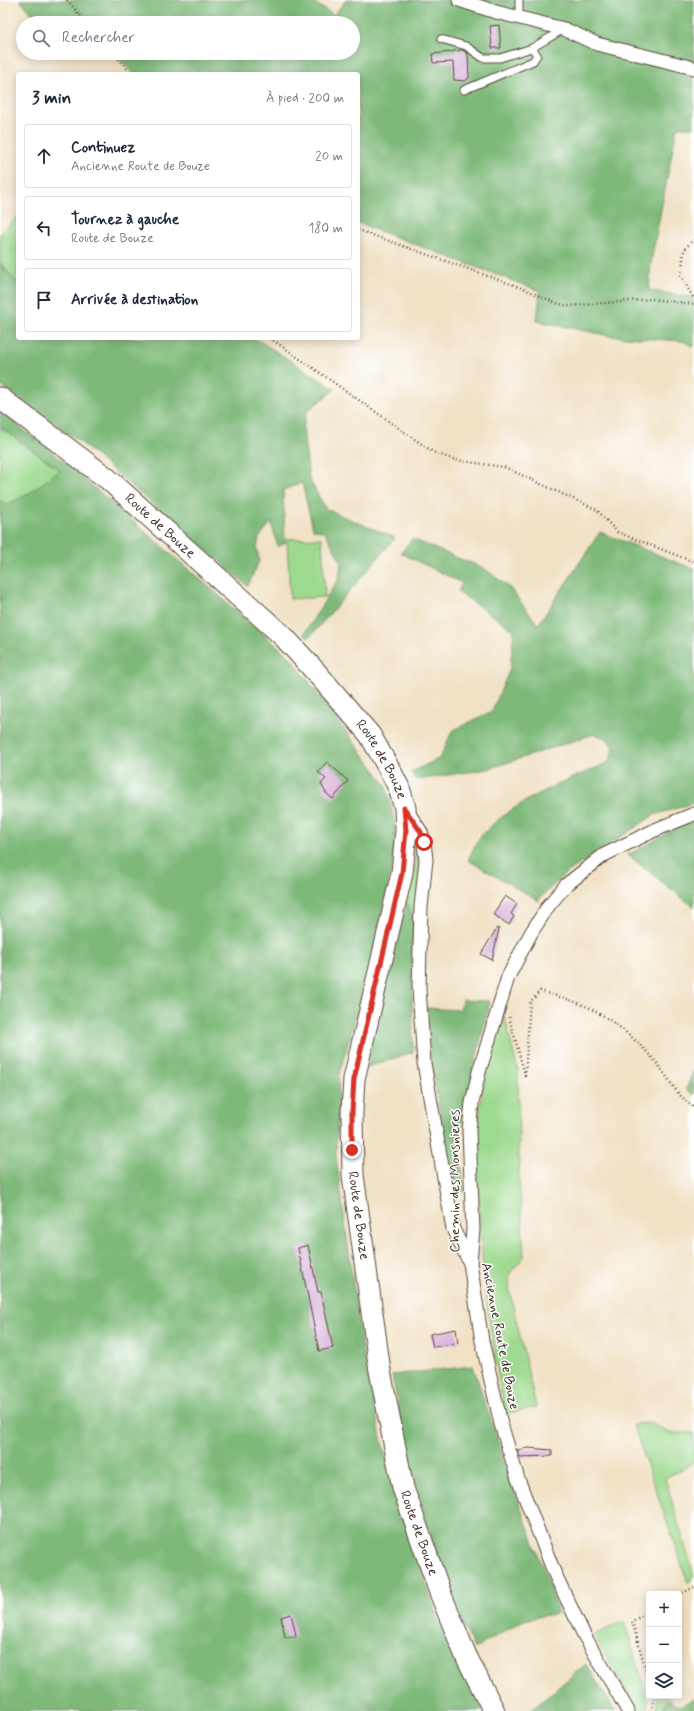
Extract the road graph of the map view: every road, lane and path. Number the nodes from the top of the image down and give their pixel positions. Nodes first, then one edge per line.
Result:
1 (67, 0) edge
2 (459, 0) edge
3 (519, 0) edge
4 (81, 16) edge
5 (519, 18) junction
6 (564, 29) junction
7 (441, 39) dead end
8 (532, 48) junction
9 (120, 60) edge
10 (694, 68) edge
11 (130, 72) edge
12 (464, 90) dead end
13 (360, 231) edge
14 (694, 239) edge
15 (694, 298) edge
16 (694, 304) edge
17 (273, 340) edge
18 (0, 398) edge
19 (694, 562) edge
20 (404, 808) junction
21 (694, 814) edge
22 (508, 1014) dead end
23 (694, 1107) edge
24 (470, 1263) junction
25 (694, 1587) edge
26 (682, 1593) edge
27 (646, 1614) edge
28 (646, 1670) edge
29 (654, 1699) edge
30 (494, 1711) edge
31 (628, 1711) edge
32 (652, 1711) edge

1 - 4 path
2 - 5 street
3 - 5 lane
5 - 6 street
6 - 8 lane
6 - 10 street
7 - 8 lane
8 - 12 lane
9 - 11 path
13 - 16 path
14 - 15 path
17 - 19 path
18 - 20 main road, Route de Bouze
20 - 24 street, Ancienne Route de Bouze
20 - 30 main road, Route de Bouze
21 - 24 street, Chemin des Monsnieres
22 - 23 path
24 - 31 street, Ancienne Route de Bouze
25 - 26 path
27 - 28 path
29 - 32 path

